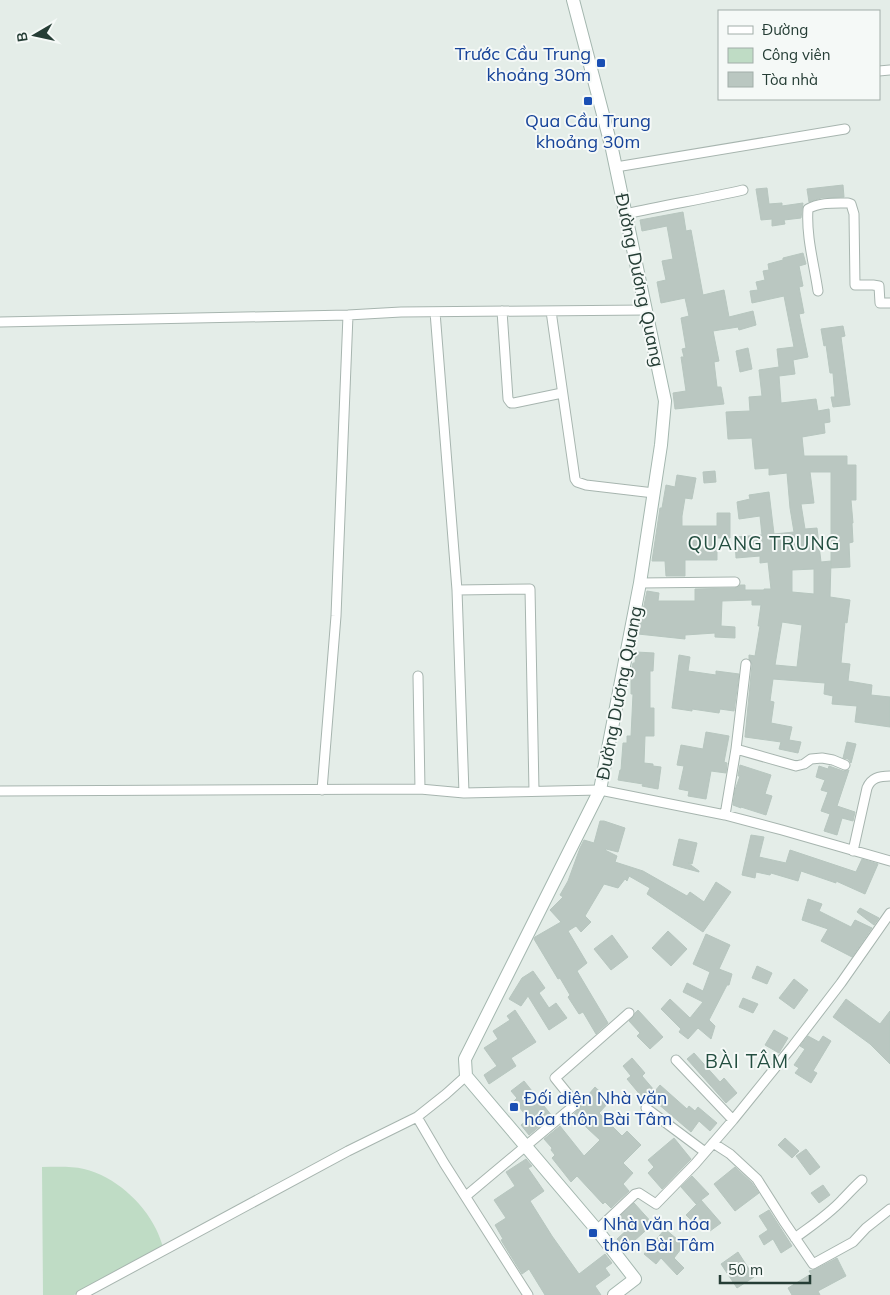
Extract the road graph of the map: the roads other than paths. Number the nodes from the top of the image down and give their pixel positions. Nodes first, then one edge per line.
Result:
1 (573, 0) edge
2 (845, 129) dead end
3 (616, 167) junction
4 (743, 190) dead end
5 (626, 214) junction
6 (818, 291) dead end
7 (890, 304) edge
8 (646, 310) junction
9 (502, 311) junction
10 (551, 311) junction
11 (435, 312) junction
12 (348, 315) junction
13 (0, 322) edge
14 (562, 393) junction
15 (654, 493) junction
16 (735, 582) dead end
17 (640, 583) junction
18 (457, 590) junction
19 (746, 664) dead end
20 (418, 676) dead end
21 (736, 749) junction
22 (845, 765) dead end
23 (890, 776) edge
24 (420, 788) junction
25 (322, 790) junction
26 (600, 790) junction
27 (0, 791) edge
28 (534, 791) junction
29 (464, 793) junction
30 (725, 815) junction
31 (853, 850) junction
32 (890, 862) edge
33 (890, 913) edge
34 (629, 1014) dead end
35 (676, 1060) dead end
36 (466, 1076) junction
37 (646, 1108) dead end
38 (417, 1117) junction
39 (733, 1120) junction
40 (713, 1142) junction
41 (526, 1146) junction
42 (705, 1152) junction
43 (862, 1180) dead end
44 (466, 1196) junction
45 (890, 1209) edge
46 (597, 1230) junction
47 (795, 1238) junction
48 (81, 1295) edge
49 (528, 1295) edge
50 (614, 1295) edge

1 - 3 street, Đường Dương Quang
2 - 3 street
3 - 5 street, Đường Dương Quang
4 - 5 street
5 - 8 street, Đường Dương Quang
6 - 7 street
8 - 10 street
8 - 15 street, Đường Dương Quang
9 - 10 street
9 - 11 street
9 - 14 street
10 - 14 street
11 - 12 street
11 - 18 street
12 - 13 street
12 - 25 street
14 - 15 street
15 - 17 street, Đường Dương Quang
16 - 17 street
17 - 26 street, Đường Dương Quang
18 - 28 street
18 - 29 street
19 - 21 street
20 - 24 street
21 - 22 street
21 - 30 street
23 - 31 street
24 - 25 street
24 - 29 street
25 - 27 street
26 - 28 street
26 - 30 street
26 - 36 street, Đường Dương Quang
28 - 29 street
30 - 31 street
31 - 32 street
33 - 39 street
34 - 41 street
35 - 39 street
36 - 38 street
36 - 41 street
37 - 42 street
38 - 44 street
38 - 48 street
39 - 40 street
40 - 42 street
40 - 47 street
41 - 44 street
41 - 46 street
42 - 46 street
43 - 47 street
44 - 49 street
45 - 47 street
46 - 50 street

